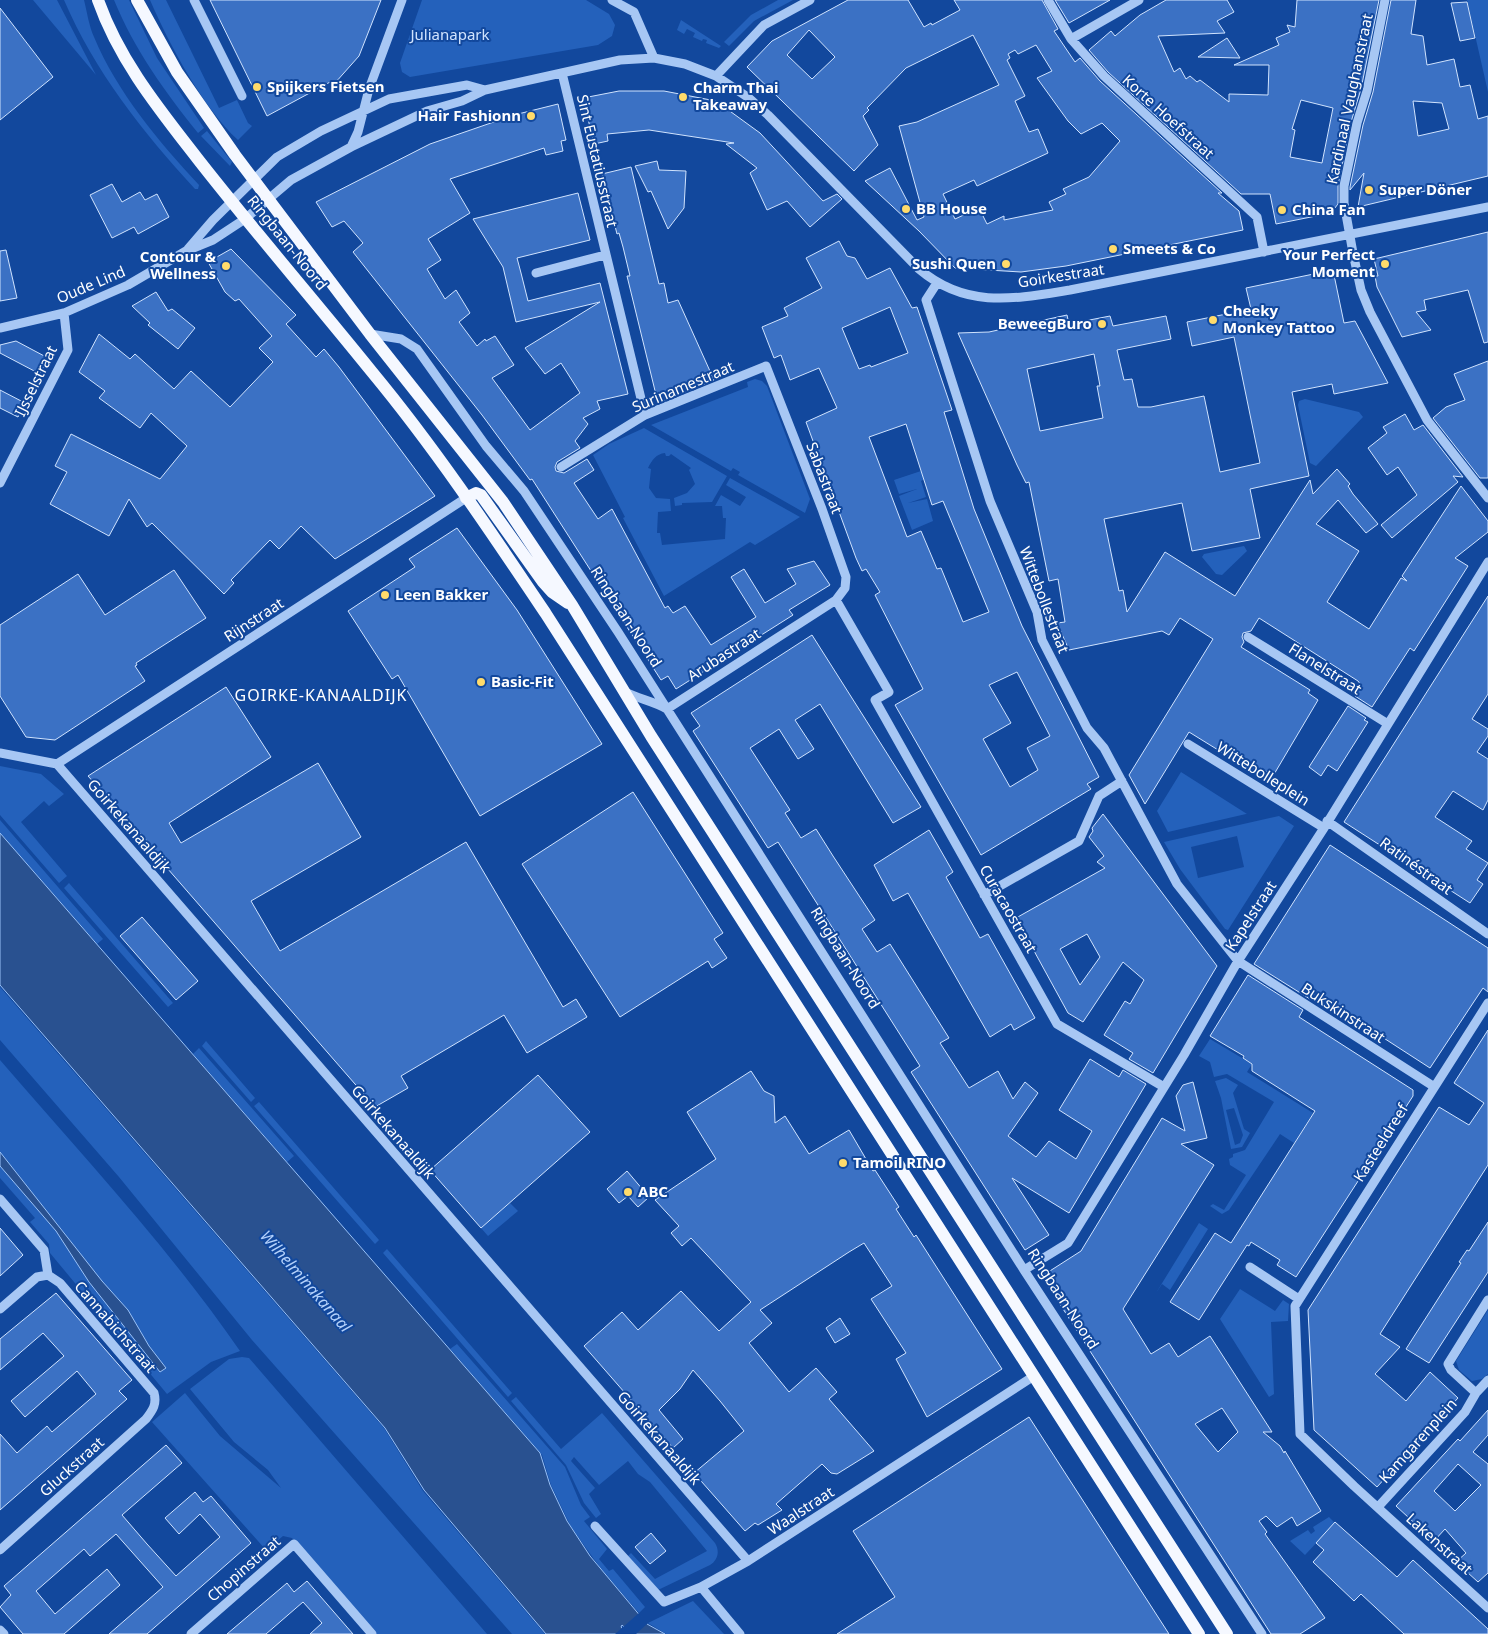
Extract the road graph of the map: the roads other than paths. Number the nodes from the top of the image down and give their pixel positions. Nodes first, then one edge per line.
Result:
1 (98, 0) edge
2 (136, 0) edge
3 (194, 0) edge
4 (402, 0) edge
5 (612, 0) edge
6 (810, 0) edge
7 (1048, 0) edge
8 (1139, 0) edge
9 (1385, 0) edge
10 (1071, 39) junction
11 (654, 58) junction
12 (562, 73) junction
13 (716, 76) junction
14 (485, 90) junction
15 (242, 96) dead end
16 (364, 110) junction
17 (351, 147) junction
18 (253, 179) junction
19 (269, 199) junction
20 (231, 201) junction
21 (1488, 207) edge
22 (245, 219) junction
23 (1350, 234) junction
24 (186, 251) junction
25 (1264, 252) junction
26 (605, 255) junction
27 (536, 273) dead end
28 (937, 283) junction
29 (64, 313) junction
30 (0, 328) edge
31 (370, 334) junction
32 (766, 366) joint
33 (645, 415) junction
34 (561, 467) dead end
35 (0, 483) edge
36 (1488, 497) edge
37 (466, 498) junction
38 (1488, 562) edge
39 (836, 600) junction
40 (572, 605) junction
41 (1248, 637) dead end
42 (623, 691) junction
43 (666, 709) junction
44 (1388, 724) junction
45 (1188, 744) dead end
46 (0, 753) edge
47 (57, 764) junction
48 (1122, 781) junction
49 (1325, 824) junction
50 (984, 895) junction
51 (1488, 934) edge
52 (1238, 962) junction
53 (1488, 1003) edge
54 (1433, 1086) junction
55 (1164, 1087) junction
56 (0, 1199) edge
57 (1250, 1267) dead end
58 (1024, 1270) junction
59 (48, 1275) junction
60 (1299, 1299) junction
61 (1488, 1300) edge
62 (0, 1309) edge
63 (1034, 1376) junction
64 (1488, 1380) edge
65 (1476, 1393) junction
66 (156, 1400) joint
67 (1378, 1506) junction
68 (595, 1526) dead end
69 (0, 1550) edge
70 (748, 1561) junction
71 (701, 1586) junction
72 (1486, 1601) edge
73 (0, 1630) edge
74 (4, 1634) edge
75 (190, 1634) edge
76 (372, 1634) edge
77 (740, 1634) edge
78 (1199, 1634) edge
79 (1227, 1634) edge
80 (1262, 1634) edge

1 - 20 main road, Ringbaan-Noord
2 - 18 main road, Ringbaan-Noord
3 - 15 street
4 - 16 street
5 - 11 street
6 - 13 street
7 - 10 street, Korte Hoefstraat
8 - 10 street
9 - 23 street, Kardinaal Vaughanstraat
10 - 25 street, Korte Hoefstraat
11 - 12 street
11 - 13 street
12 - 14 street
12 - 26 street, Sint Eustatiusstraat
13 - 28 street, Goirkestraat
14 - 16 street
14 - 17 street
16 - 17 street
16 - 18 street
17 - 19 street
18 - 19 main road, Ringbaan-Noord
18 - 20 street, Oude Lind
19 - 22 street, Oude Lind
19 - 31 main road, Ringbaan-Noord
20 - 22 main road, Ringbaan-Noord
20 - 24 street, Oude Lind
21 - 23 street, Goirkestraat
22 - 24 street, Oude Lind
22 - 37 main road, Ringbaan-Noord
23 - 25 street, Goirkestraat
23 - 36 street, Kardinaal Vaughanstraat
24 - 29 street, Oude Lind
25 - 28 street, Goirkestraat
26 - 27 street
26 - 33 street, Sint Eustatiusstraat
28 - 48 street, Wittebollestraat
29 - 30 street, Oude Lind
29 - 35 street, IJsselstraat
31 - 40 main road, Ringbaan-Noord
31 - 43 street, Ringbaan-Noord
32 - 33 street, Surinamestraat
32 - 39 street, Sabastraat
33 - 34 street, Surinamestraat
37 - 40 main road, Ringbaan-Noord
37 - 47 street, Rijnstraat
37 - 63 main road, Ringbaan-Noord
38 - 44 street, Kapelstraat
39 - 43 street, Arubastraat
39 - 50 street, Curacaostraat
40 - 42 main road, Ringbaan-Noord
41 - 44 street, Flanelstraat
42 - 43 street
42 - 79 main road, Ringbaan-Noord
43 - 58 street, Ringbaan-Noord
44 - 49 street, Kapelstraat
45 - 49 street, Wittebolleplein
46 - 47 street
47 - 70 street, Goirkekanaaldijk
48 - 50 street
48 - 52 street, Wittebollestraat
49 - 51 street, Ratinéstraat
49 - 52 street, Kapelstraat
50 - 55 street, Curacaostraat
52 - 54 street, Bukskinstraat
52 - 55 street, Kapelstraat
53 - 54 street, Kasteeldreef
54 - 60 street, Kasteeldreef
55 - 58 street, Kapelstraat
56 - 59 street
57 - 60 street
58 - 80 street, Ringbaan-Noord
59 - 62 street
59 - 66 street, Cannabichstraat
60 - 67 street, Kasteeldreef
61 - 65 street, Kamgarenplein
63 - 70 street, Waalstraat
63 - 78 main road, Ringbaan-Noord
64 - 65 street, Kamgarenplein
65 - 67 street, Kamgarenplein
66 - 69 street, Gluckstraat
67 - 72 street, Lakenstraat
68 - 71 street, Waalstraat
70 - 71 street, Waalstraat
71 - 77 street
73 - 74 street
75 - 76 street, Chopinstraat

